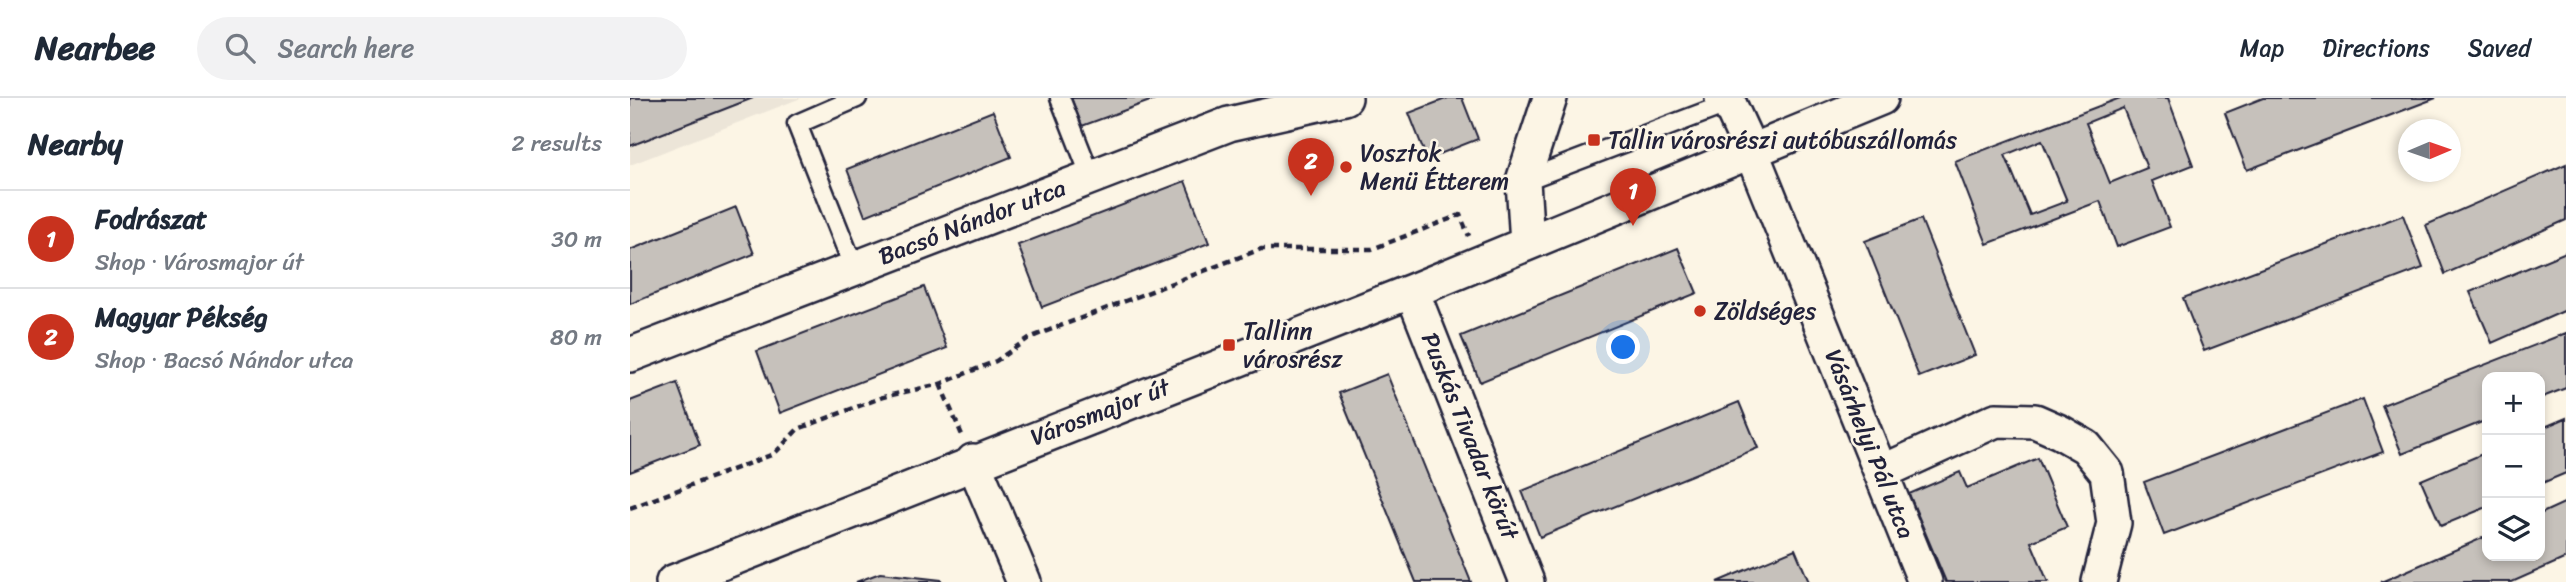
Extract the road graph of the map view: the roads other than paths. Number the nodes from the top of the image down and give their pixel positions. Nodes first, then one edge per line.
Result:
1 (857, 98) edge
2 (1060, 98) edge
3 (1345, 98) edge
4 (1550, 98) edge
5 (1881, 98) edge
6 (1725, 100) edge
7 (1751, 150) junction
8 (1091, 177) junction
9 (1523, 181) junction
10 (1527, 243) junction
11 (854, 268) junction
12 (1412, 291) junction
13 (630, 355) edge
14 (973, 461) junction
15 (1882, 472) junction
16 (673, 582) edge
17 (1024, 582) edge
18 (1527, 582) edge
19 (1924, 582) edge
20 (2099, 582) edge

1 - 11 lane, Bacsó Nándor utca
2 - 8 lane, Bacsó Nándor utca
3 - 8 street, Bacsó Nándor utca
4 - 9 street
5 - 7 street, Városmajor út
6 - 7 street
6 - 9 lane
7 - 10 street, Városmajor út
7 - 15 street, Vásárhelyi Pál utca
8 - 11 street, Bacsó Nándor utca
9 - 10 street
10 - 12 street, Városmajor út
11 - 13 street, Bacsó Nándor utca
12 - 14 street, Városmajor út
12 - 18 street, Puskás Tivadar körút
14 - 16 street, Városmajor út
14 - 17 street
15 - 19 street, Vásárhelyi Pál utca
15 - 20 street

